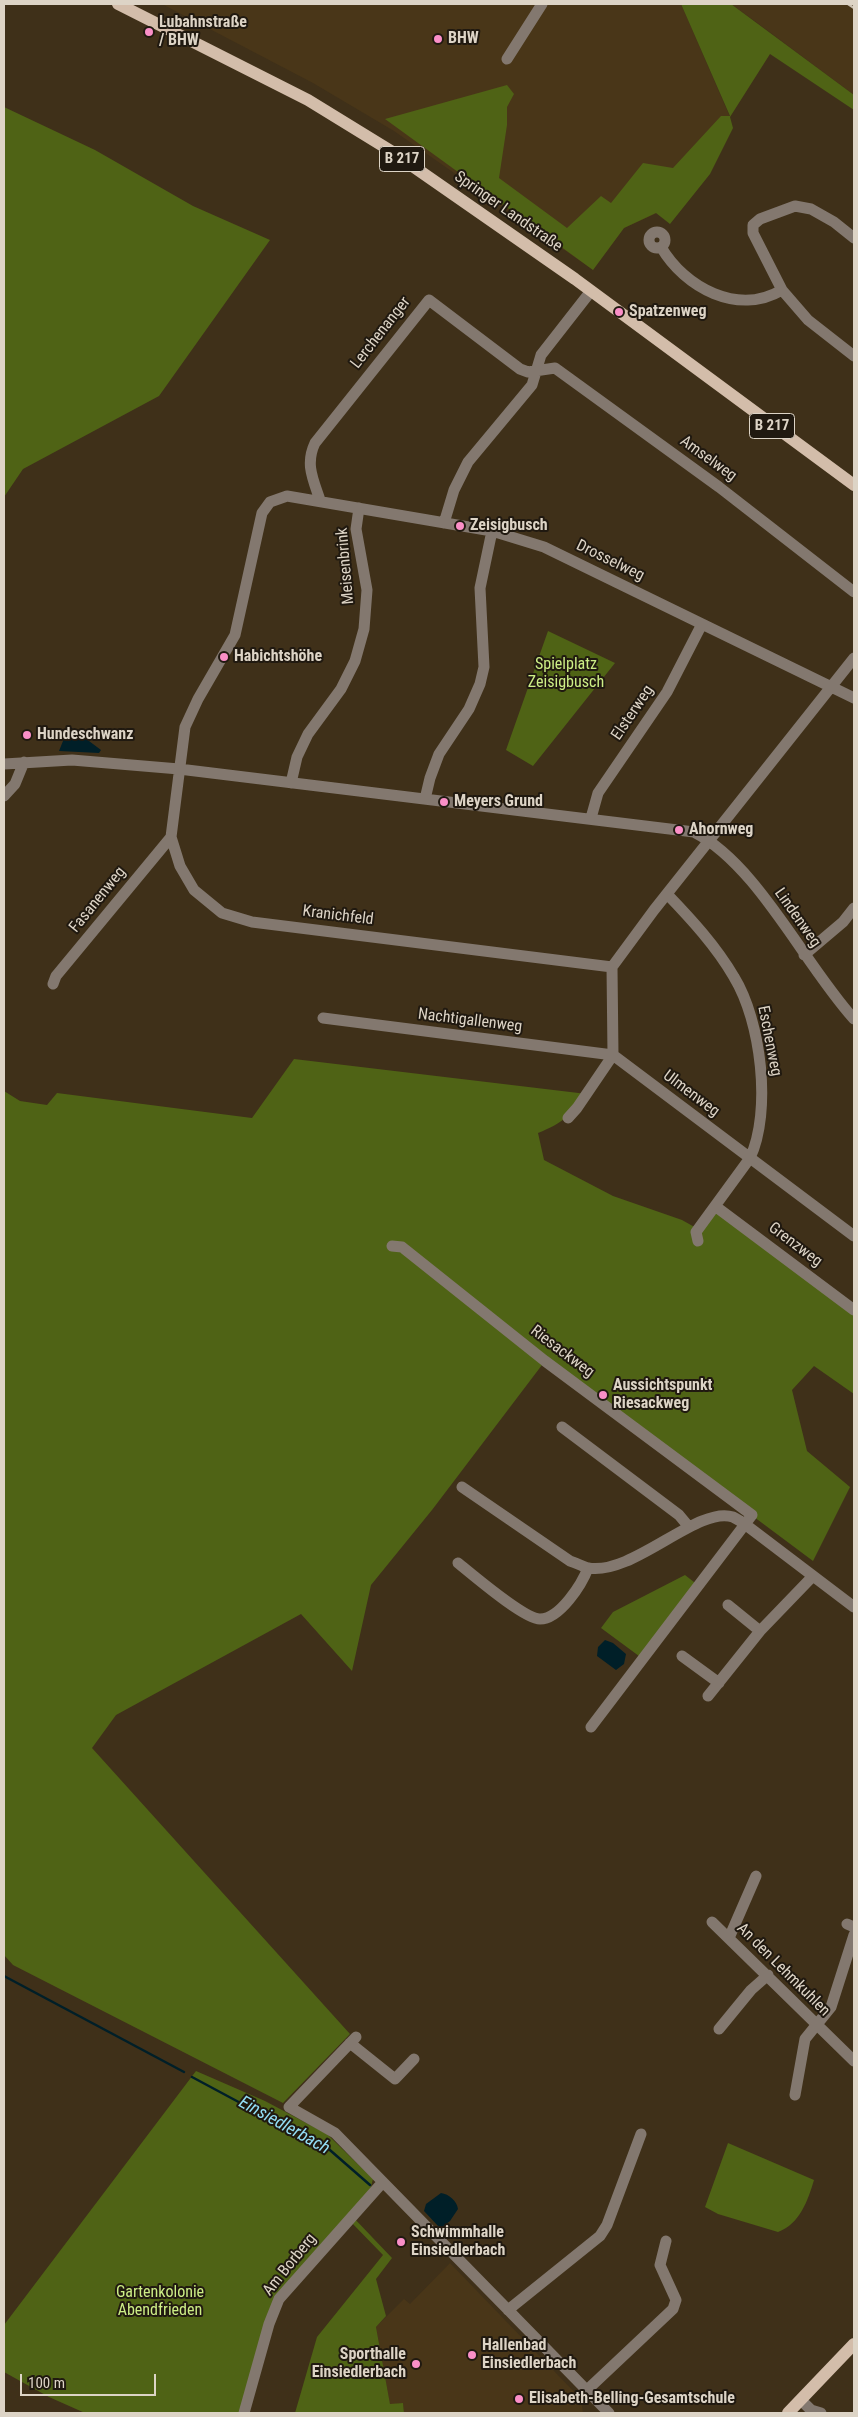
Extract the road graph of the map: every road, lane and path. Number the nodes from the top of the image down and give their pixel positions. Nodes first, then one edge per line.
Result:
1 (118, 4) edge
2 (542, 4) edge
3 (508, 59) dead end
4 (854, 238) edge
5 (661, 247) dead end
6 (782, 290) junction
7 (591, 291) junction
8 (854, 356) edge
9 (536, 371) junction
10 (854, 485) edge
11 (320, 500) junction
12 (359, 508) junction
13 (444, 522) junction
14 (492, 531) junction
15 (854, 592) edge
16 (702, 624) junction
17 (854, 658) edge
18 (830, 688) junction
19 (854, 698) edge
20 (24, 762) junction
21 (4, 764) edge
22 (180, 769) junction
23 (291, 783) junction
24 (4, 796) edge
25 (425, 799) junction
26 (590, 818) junction
27 (171, 837) junction
28 (709, 840) junction
29 (667, 894) junction
30 (854, 908) edge
31 (804, 956) junction
32 (612, 967) junction
33 (54, 984) dead end
34 (323, 1018) dead end
35 (854, 1019) edge
36 (613, 1055) junction
37 (568, 1118) dead end
38 (750, 1158) junction
39 (715, 1206) junction
40 (854, 1236) edge
41 (698, 1241) dead end
42 (392, 1246) dead end
43 (854, 1310) edge
44 (562, 1427) dead end
45 (462, 1488) dead end
46 (746, 1525) junction
47 (689, 1527) junction
48 (458, 1563) dead end
49 (588, 1568) junction
50 (813, 1576) junction
51 (728, 1605) dead end
52 (854, 1607) edge
53 (760, 1631) junction
54 (682, 1656) dead end
55 (719, 1683) junction
56 (708, 1696) dead end
57 (591, 1728) dead end
58 (756, 1876) dead end
59 (712, 1922) dead end
60 (854, 1935) edge
61 (729, 1938) junction
62 (768, 1975) junction
63 (815, 2025) junction
64 (719, 2029) dead end
65 (414, 2059) dead end
66 (854, 2061) edge
67 (795, 2096) dead end
68 (641, 2134) dead end
69 (382, 2183) junction
70 (666, 2241) dead end
71 (508, 2310) junction
72 (854, 2344) edge
73 (586, 2390) junction
74 (802, 2401) junction
75 (244, 2413) edge
76 (608, 2413) edge
77 (788, 2413) edge
78 (821, 2413) edge

1 - 7 main road, Springer Landstraße / B 217
2 - 3 street
4 - 6 street
5 - 6 street
6 - 8 street
7 - 9 street
7 - 10 main road, Springer Landstraße / B 217
9 - 11 street, Lerchenanger
9 - 13 street
9 - 15 street, Amselweg
11 - 12 street
11 - 22 street
12 - 13 street, Drosselweg
12 - 23 street, Meisenbrink
13 - 14 street, Drosselweg
14 - 16 street, Drosselweg
14 - 25 street
16 - 18 street, Drosselweg
16 - 26 street, Elsterweg
17 - 18 street
18 - 19 street, Drosselweg
18 - 28 street
20 - 21 street
20 - 22 street
20 - 24 street
22 - 23 street
22 - 27 street, Kranichfeld
23 - 25 street
25 - 26 street
26 - 28 street
27 - 32 street, Kranichfeld
27 - 33 street, Fasanenweg
28 - 29 street
28 - 31 street, Lindenweg
29 - 32 street
29 - 38 street, Eschenweg
30 - 31 street
31 - 35 street, Lindenweg
32 - 36 street
34 - 36 street, Nachtigallenweg
36 - 37 street
36 - 38 street, Ulmenweg
38 - 39 street
38 - 40 street, Ulmenweg
39 - 41 street
39 - 43 street, Grenzweg
42 - 46 street, Riesackweg
44 - 47 street
45 - 49 street
46 - 47 street
46 - 50 street
46 - 57 street
47 - 49 street
48 - 49 street
50 - 52 street
50 - 53 street
51 - 53 street
53 - 55 street
54 - 55 street
55 - 56 street
58 - 61 street
59 - 61 street, An den Lehmkuhlen
60 - 63 street
61 - 62 street, An den Lehmkuhlen
62 - 63 street, An den Lehmkuhlen
62 - 64 street
63 - 66 street, An den Lehmkuhlen
63 - 67 street
65 - 69 street
68 - 71 street
69 - 71 street
69 - 75 street, Am Borberg
70 - 73 street
71 - 73 street
72 - 74 main road
73 - 76 street
74 - 77 main road
74 - 78 street

